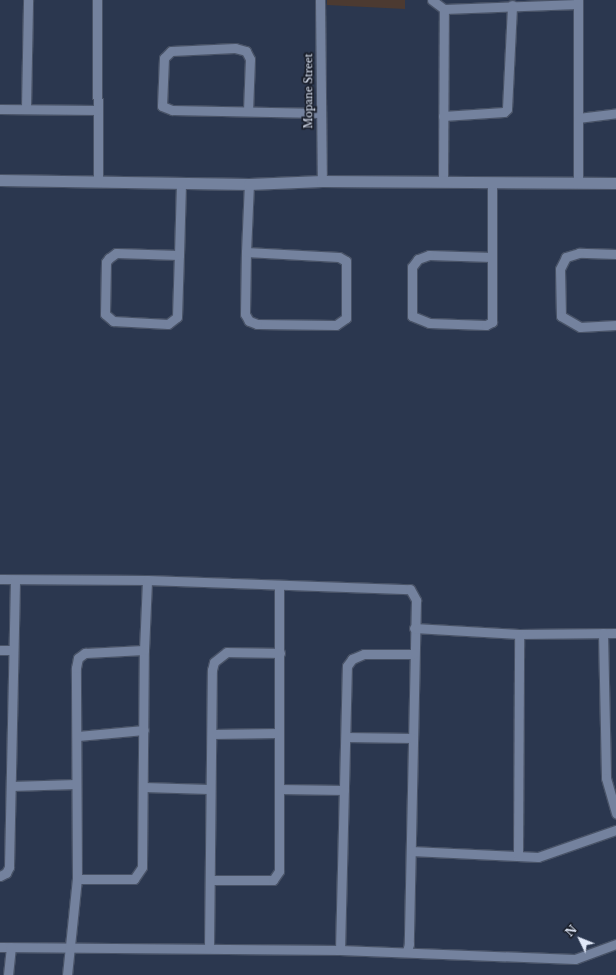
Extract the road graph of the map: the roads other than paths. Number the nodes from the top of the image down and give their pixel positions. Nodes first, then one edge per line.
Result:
1 (28, 0) edge
2 (97, 0) edge
3 (320, 0) edge
4 (432, 0) edge
5 (578, 2) edge
6 (512, 5) junction
7 (444, 9) junction
8 (26, 108) junction
9 (0, 109) edge
10 (97, 110) junction
11 (248, 111) junction
12 (320, 112) junction
13 (616, 113) edge
14 (443, 116) junction
15 (578, 118) junction
16 (0, 180) edge
17 (98, 180) junction
18 (322, 181) junction
19 (181, 182) junction
20 (443, 182) junction
21 (578, 182) junction
22 (616, 183) edge
23 (249, 184) junction
24 (492, 184) junction
25 (246, 252) junction
26 (179, 254) junction
27 (616, 254) edge
28 (492, 257) junction
29 (616, 325) edge
30 (0, 579) edge
31 (15, 580) junction
32 (147, 580) junction
33 (279, 586) junction
34 (414, 628) junction
35 (603, 633) junction
36 (616, 633) edge
37 (519, 634) junction
38 (0, 650) edge
39 (11, 650) junction
40 (144, 650) junction
41 (280, 653) junction
42 (413, 654) junction
43 (144, 730) junction
44 (212, 734) junction
45 (278, 734) junction
46 (78, 736) junction
47 (346, 737) junction
48 (413, 738) junction
49 (76, 784) junction
50 (11, 786) junction
51 (144, 786) junction
52 (280, 789) junction
53 (209, 790) junction
54 (344, 790) junction
55 (616, 814) edge
56 (616, 830) edge
57 (411, 851) junction
58 (518, 856) junction
59 (0, 876) edge
60 (77, 879) junction
61 (211, 880) junction
62 (616, 944) edge
63 (72, 946) junction
64 (0, 947) edge
65 (11, 947) junction
66 (209, 948) junction
67 (340, 950) junction
68 (407, 951) junction
69 (8, 975) edge
70 (68, 975) edge

1 - 8 street
2 - 10 street
3 - 12 street, Mopane Street
4 - 7 street
5 - 6 street
5 - 15 street
6 - 7 street
6 - 14 street
7 - 14 street
8 - 9 street
8 - 10 street
10 - 17 street
11 - 11 street
11 - 12 street
12 - 18 street, Mopane Street
13 - 15 street
14 - 20 street
15 - 21 street
16 - 17 street
17 - 19 street
18 - 20 street
18 - 23 street
19 - 23 street
19 - 26 street
20 - 24 street
21 - 22 street
21 - 24 street
23 - 25 street
24 - 28 street
25 - 25 street
26 - 26 street
27 - 29 street
28 - 28 street
30 - 31 street
31 - 32 street
31 - 39 street
32 - 33 street
32 - 40 street
33 - 34 street
33 - 41 street
34 - 37 street
34 - 42 street
35 - 36 street
35 - 37 street
35 - 55 street
37 - 58 street
38 - 39 street
39 - 50 street
40 - 43 street
40 - 46 street
41 - 44 street
41 - 45 street
42 - 47 street
42 - 48 street
43 - 46 street
43 - 51 street
44 - 45 street
44 - 53 street
45 - 52 street
46 - 49 street
47 - 48 street
47 - 54 street
48 - 57 street
49 - 50 street
49 - 60 street
50 - 59 street
51 - 53 street
51 - 60 street
52 - 54 street
52 - 61 street
53 - 61 street
54 - 67 street
56 - 58 street
57 - 58 street
57 - 68 street
60 - 63 street
61 - 66 street
62 - 68 street
63 - 65 street
63 - 66 street
63 - 70 street
64 - 65 street
65 - 69 street
66 - 67 street
67 - 68 street

